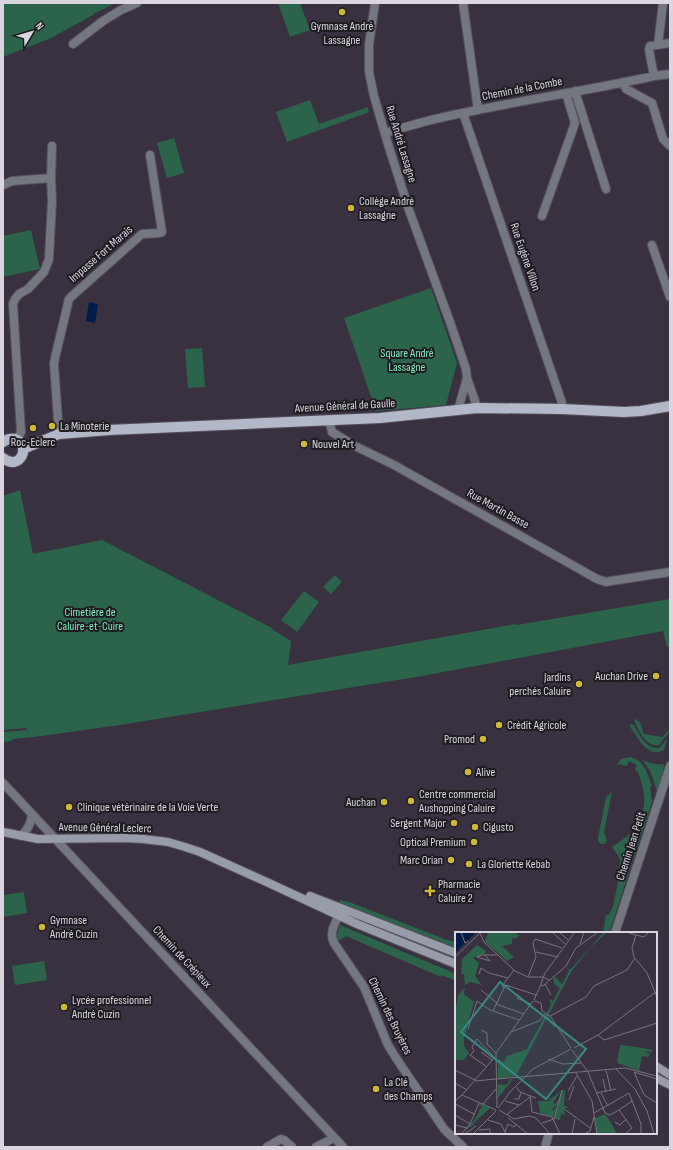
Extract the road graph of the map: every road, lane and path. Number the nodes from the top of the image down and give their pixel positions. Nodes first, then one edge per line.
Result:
1 (137, 3) edge
2 (375, 3) edge
3 (463, 3) edge
4 (663, 3) edge
5 (670, 43) edge
6 (73, 44) dead end
7 (658, 45) junction
8 (670, 74) edge
9 (654, 76) junction
10 (623, 83) junction
11 (576, 91) junction
12 (566, 93) junction
13 (478, 110) junction
14 (463, 113) junction
15 (385, 133) junction
16 (52, 146) dead end
17 (670, 146) edge
18 (150, 155) dead end
19 (51, 178) junction
20 (3, 185) edge
21 (606, 189) dead end
22 (542, 216) dead end
23 (652, 245) dead end
24 (670, 297) edge
25 (467, 378) junction
26 (670, 406) edge
27 (477, 408) junction
28 (458, 410) junction
29 (562, 410) junction
30 (329, 420) junction
31 (59, 434) junction
32 (14, 439) junction
33 (3, 442) edge
34 (23, 449) junction
35 (5, 463) edge
36 (670, 572) edge
37 (670, 766) edge
38 (3, 783) edge
39 (32, 814) junction
40 (3, 832) edge
41 (22, 836) junction
42 (55, 839) junction
43 (341, 912) junction
44 (615, 932) edge
45 (455, 954) edge
46 (455, 964) edge
47 (657, 1067) edge
48 (670, 1075) edge
49 (657, 1078) edge
50 (670, 1085) edge
51 (549, 1134) edge
52 (334, 1138) junction
53 (268, 1147) edge
54 (292, 1147) edge
55 (316, 1147) edge
56 (343, 1147) edge
57 (463, 1147) edge
58 (544, 1147) edge

1 - 6 street
2 - 15 street, Rue André Lassagne
3 - 13 street, Chemin de la Combe
4 - 7 street
5 - 7 street
7 - 9 street
8 - 9 street, Chemin de la Combe
9 - 10 street, Chemin de la Combe
10 - 11 street, Chemin de la Combe
10 - 17 street
11 - 12 street, Chemin de la Combe
11 - 21 street
12 - 13 street, Chemin de la Combe
12 - 22 street
13 - 14 street
14 - 15 street
14 - 29 street, Rue Eugène Villon
15 - 25 street, Rue André Lassagne
16 - 19 street
18 - 31 street, Impasse Fort Marais
19 - 20 street
19 - 32 street
23 - 24 street
25 - 27 street, Rue André Lassagne
25 - 28 street, Rue André Lassagne
26 - 29 main road, Avenue Général de Gaulle
27 - 28 main road, Avenue Général de Gaulle
27 - 29 main road, Avenue Général de Gaulle
28 - 30 main road, Avenue Général de Gaulle
30 - 31 main road, Avenue Général de Gaulle
30 - 36 street, Rue Martin Basse
31 - 34 main road, Avenue Général de Gaulle
32 - 33 main road
32 - 34 main road
34 - 35 main road
37 - 44 street, Chemin Jean Petit
38 - 39 street, Chemin de Crépieux
39 - 41 street
39 - 42 street, Chemin de Crépieux
40 - 41 main road, Avenue Général Leclerc
41 - 42 main road, Avenue Général Leclerc
42 - 43 main road, Avenue Général Leclerc
42 - 52 street, Chemin de Crépieux
43 - 45 main road, Avenue Général Leclerc
43 - 46 main road, Avenue Général Leclerc
43 - 57 street, Chemin des Bruyères
47 - 48 main road
49 - 50 main road
51 - 58 street
52 - 55 street
52 - 56 street, Chemin de Crépieux
53 - 54 street

